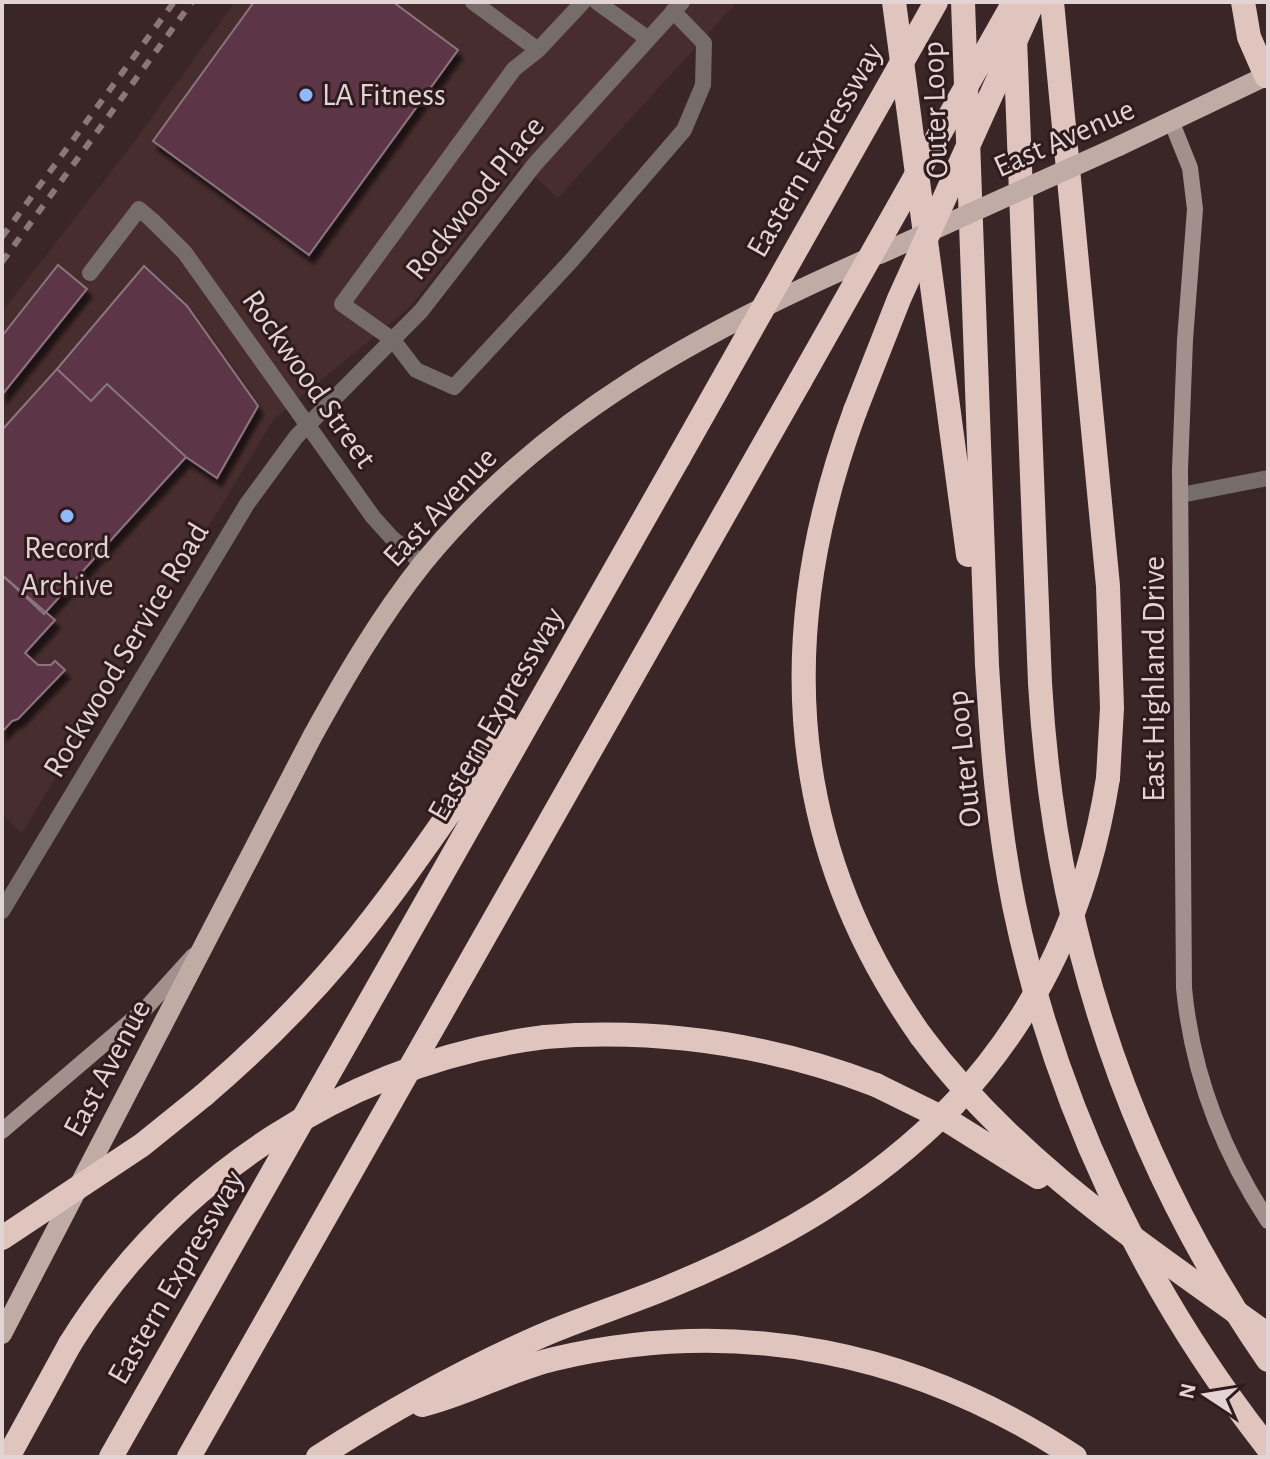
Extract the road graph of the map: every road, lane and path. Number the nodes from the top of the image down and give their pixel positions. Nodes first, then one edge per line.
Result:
1 (473, 2) edge
2 (583, 2) edge
3 (597, 2) edge
4 (894, 2) edge
5 (936, 2) edge
6 (1014, 2) edge
7 (1033, 2) edge
8 (1052, 2) edge
9 (1243, 2) edge
10 (677, 7) edge
11 (964, 11) edge
12 (647, 38) junction
13 (538, 50) junction
14 (1267, 76) edge
15 (1172, 123) junction
16 (90, 273) dead end
17 (393, 340) junction
18 (307, 425) junction
19 (1268, 478) edge
20 (1181, 495) junction
21 (423, 564) junction
22 (586, 619) junction
23 (990, 716) junction
24 (2, 911) edge
25 (211, 932) junction
26 (2, 1131) edge
27 (1268, 1221) edge
28 (1115, 1225) junction
29 (2, 1238) edge
30 (2, 1334) edge
31 (1268, 1335) edge
32 (1268, 1360) edge
33 (389, 1413) junction
34 (1268, 1448) edge
35 (8, 1457) edge
36 (111, 1457) edge
37 (189, 1457) edge
38 (318, 1457) edge
39 (1075, 1457) edge

1 - 13 street
2 - 13 street
3 - 12 street
4 - 23 highway
5 - 22 highway, Eastern Expressway, bridge
6 - 32 highway
6 - 37 highway, bridge
7 - 28 highway, bridge
8 - 33 highway, bridge
9 - 14 highway
10 - 12 street, Rockwood Place
10 - 17 street
11 - 23 highway, Outer Loop
12 - 17 street, Rockwood Place
13 - 17 street
14 - 15 main road, East Avenue
15 - 20 street, East Highland Drive
15 - 21 main road, East Avenue, bridge
16 - 18 street, Rockwood Street
17 - 18 street, Rockwood Place
18 - 21 street, Rockwood Street
18 - 24 street, Rockwood Service Road
19 - 20 street
20 - 27 street, East Highland Drive
21 - 25 main road, East Avenue
22 - 29 highway, bridge
22 - 36 highway, Eastern Expressway
23 - 34 highway, Outer Loop
25 - 26 street
25 - 30 main road, East Avenue
28 - 31 highway, bridge
28 - 35 highway, bridge
33 - 38 highway
33 - 39 highway

